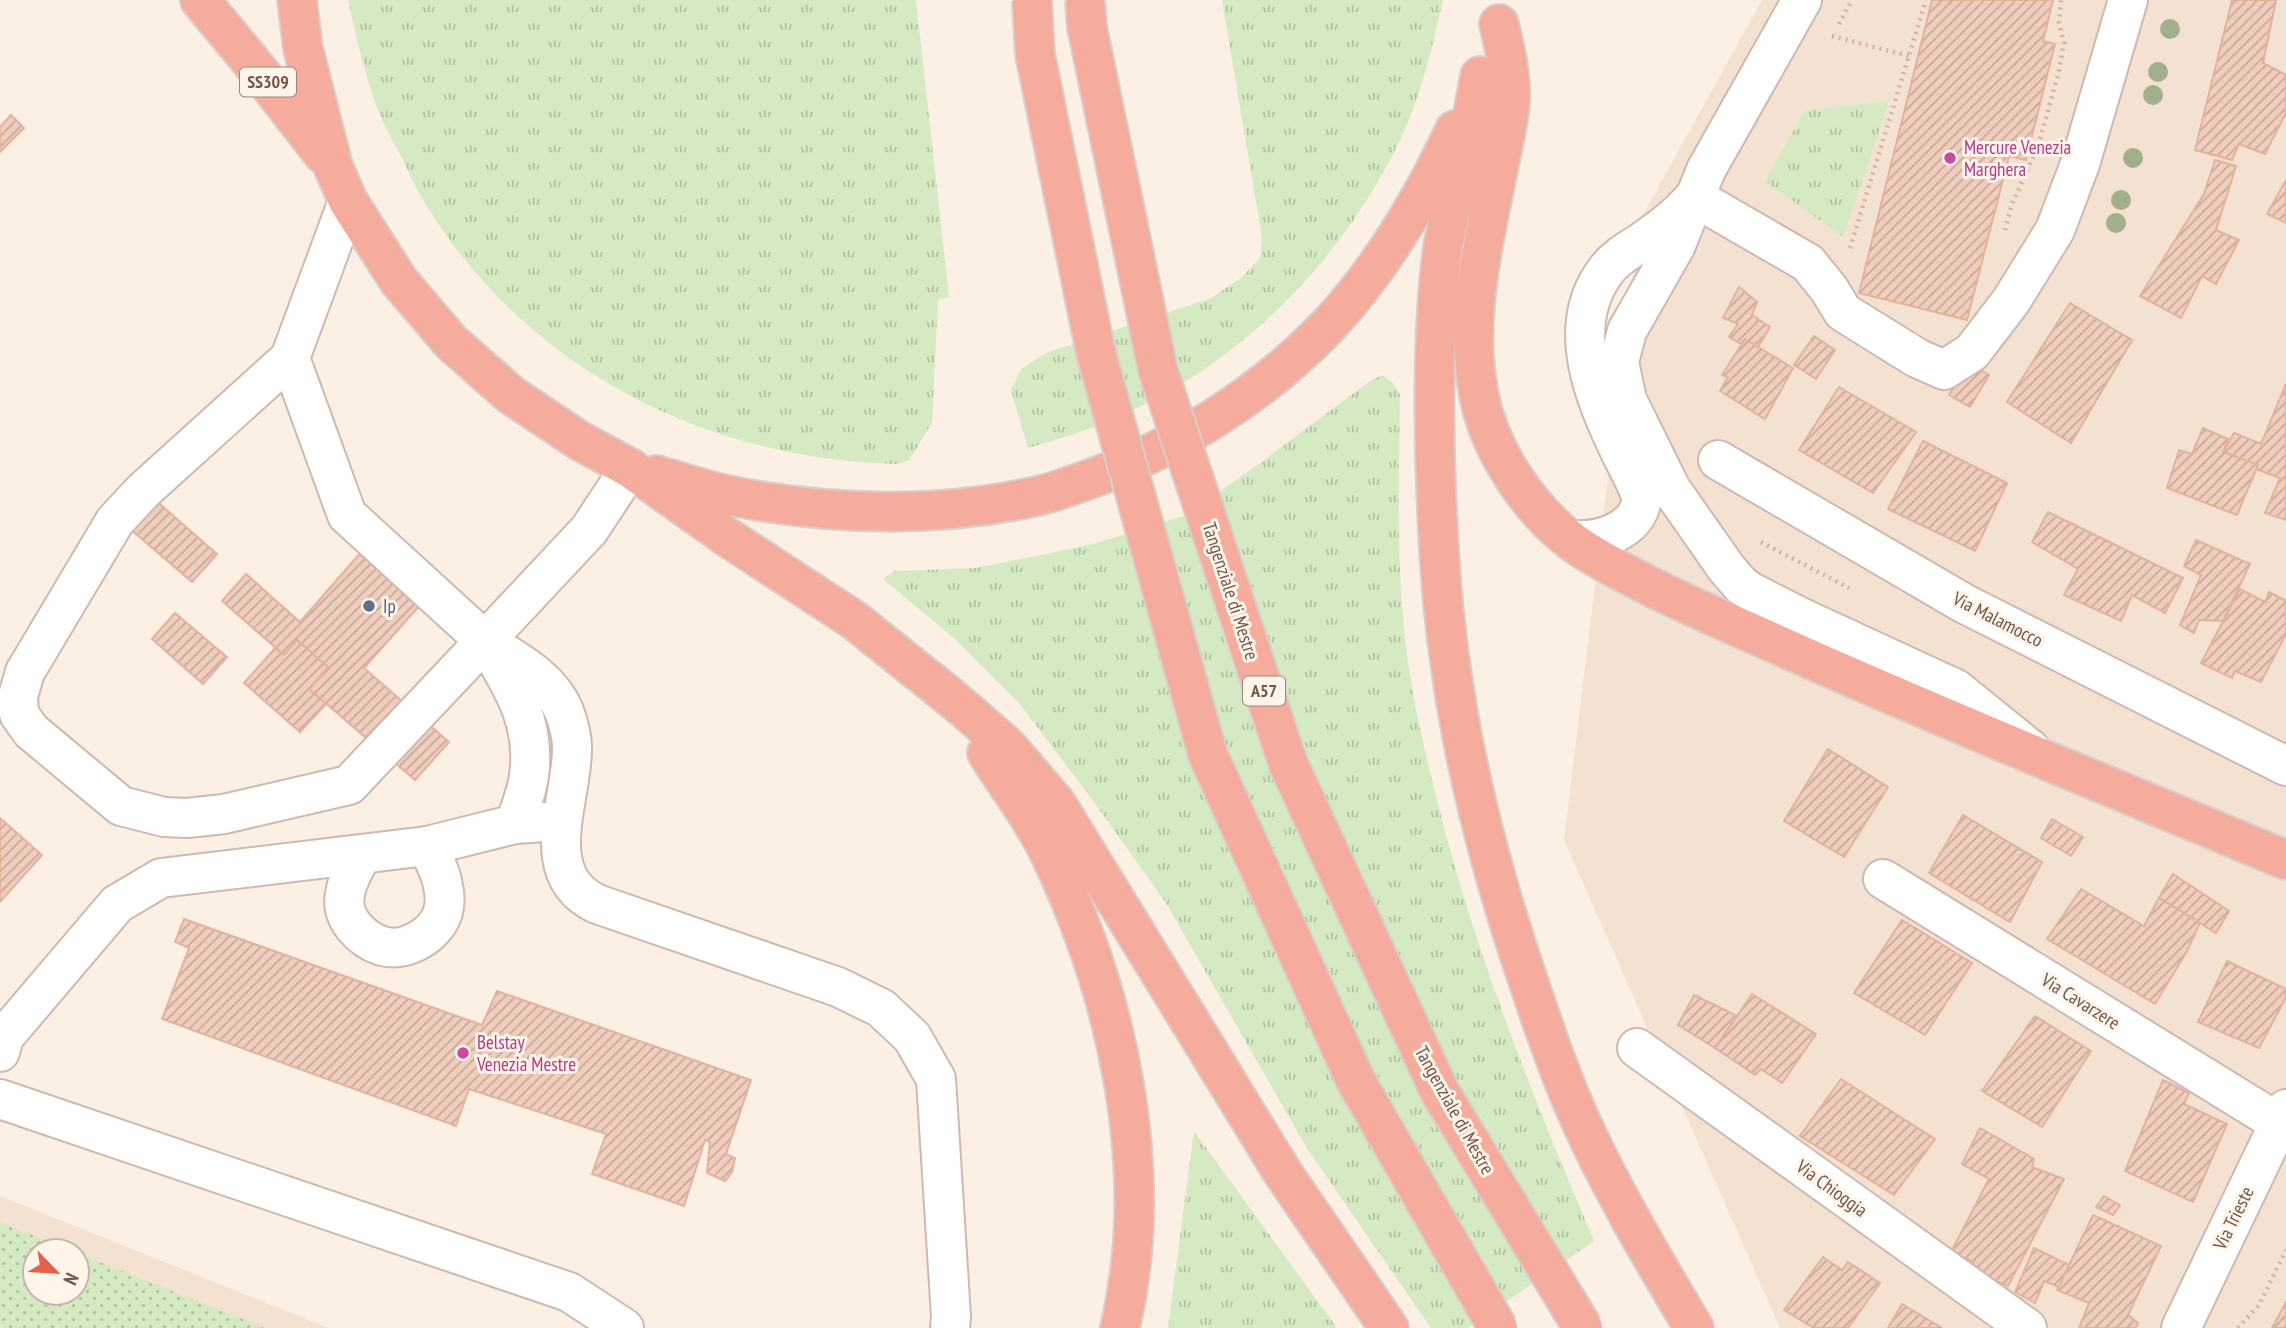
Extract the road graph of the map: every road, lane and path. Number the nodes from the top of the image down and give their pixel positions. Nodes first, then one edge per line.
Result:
1 (200, 0) edge
2 (297, 0) edge
3 (1032, 0) edge
4 (1085, 0) edge
5 (1802, 0) edge
6 (1852, 0) edge
7 (1926, 0) edge
8 (2061, 0) edge
9 (2128, 0) edge
10 (1502, 12) edge
11 (1832, 36) junction
12 (1826, 47) dead end
13 (1910, 56) junction
14 (1480, 76) junction
15 (333, 166) junction
16 (1694, 197) junction
17 (348, 201) junction
18 (2003, 235) dead end
19 (1839, 245) dead end
20 (290, 358) junction
21 (1718, 460) dead end
22 (630, 468) junction
23 (1571, 540) junction
24 (485, 641) junction
25 (954, 701) junction
26 (2042, 759) junction
27 (2286, 766) edge
28 (562, 821) junction
29 (515, 824) junction
30 (427, 846) junction
31 (362, 855) junction
32 (2286, 860) edge
33 (1883, 879) dead end
34 (1637, 1048) dead end
35 (1, 1049) edge
36 (11, 1104) edge
37 (2282, 1116) edge
38 (2286, 1245) edge
39 (624, 1328) edge
40 (950, 1328) edge
41 (1120, 1328) edge
42 (1389, 1328) edge
43 (1498, 1328) edge
44 (1583, 1328) edge
45 (1694, 1328) edge
46 (2027, 1328) edge
47 (2181, 1328) edge
48 (2238, 1328) edge

1 - 15 highway, SS309
2 - 15 highway
3 - 43 highway, bridge
4 - 44 highway, Tangenziale di Mestre / A57, bridge
5 - 16 street
6 - 11 path
7 - 13 path
8 - 18 path
9 - 16 street
10 - 14 highway
10 - 23 highway
11 - 12 path
11 - 13 path
13 - 19 path
14 - 22 highway
14 - 45 highway
15 - 17 highway
16 - 23 street
16 - 26 street
17 - 20 street
17 - 22 highway
20 - 24 street
20 - 24 street
21 - 27 street, Via Malamocco
22 - 24 street
22 - 25 highway
23 - 26 highway
24 - 28 street
24 - 29 street
25 - 41 highway
25 - 42 highway
26 - 32 highway
28 - 29 street
28 - 40 street
29 - 30 street
30 - 31 street
30 - 31 street
31 - 35 street
33 - 37 street, Via Cavarzere
34 - 46 street, Via Chioggia
35 - 36 street
36 - 39 street
37 - 47 street, Via Trieste
38 - 48 path

